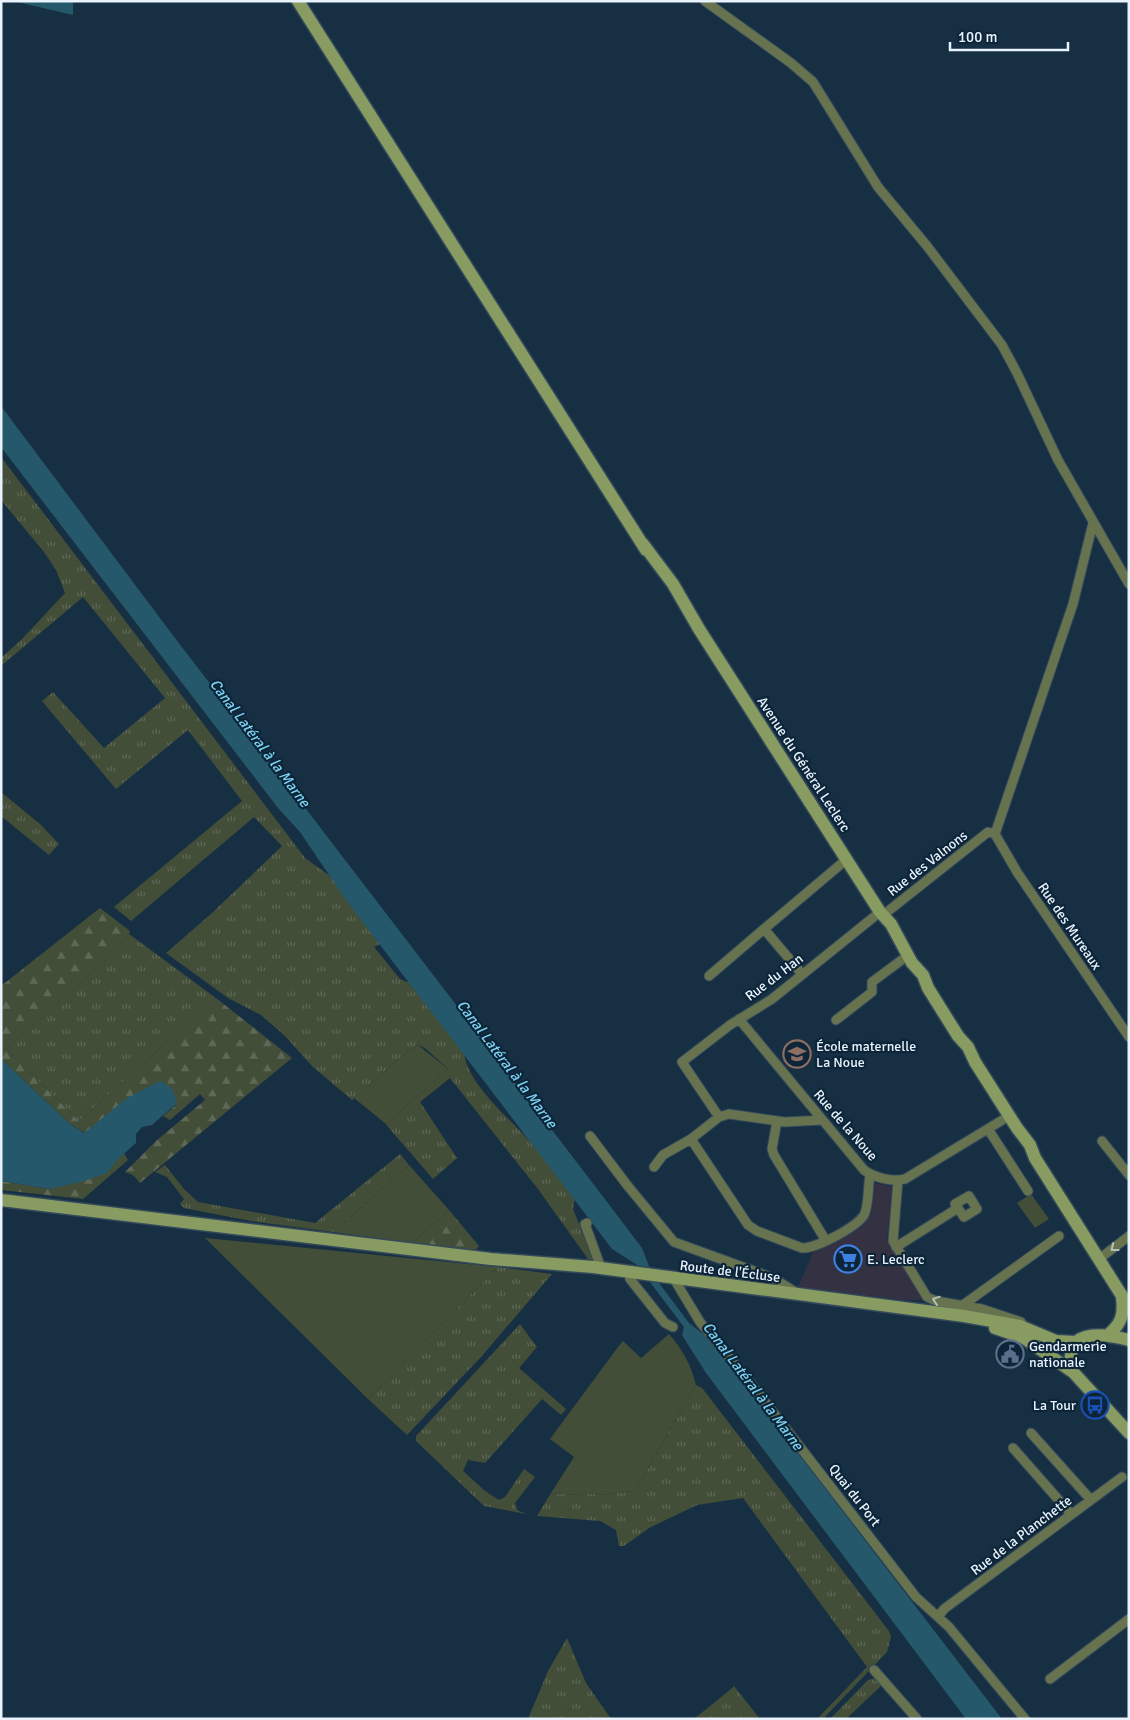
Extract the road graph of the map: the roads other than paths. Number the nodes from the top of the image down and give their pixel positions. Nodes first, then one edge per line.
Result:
1 (298, 1) edge
2 (705, 1) edge
3 (1093, 523) junction
4 (1129, 584) edge
5 (992, 833) junction
6 (847, 858) junction
7 (881, 914) junction
8 (764, 929) junction
9 (907, 955) junction
10 (802, 974) junction
11 (709, 976) dead end
12 (739, 1019) junction
13 (836, 1020) dead end
14 (1129, 1037) edge
15 (1009, 1116) junction
16 (719, 1117) junction
17 (822, 1120) junction
18 (777, 1121) junction
19 (988, 1129) junction
20 (590, 1136) dead end
21 (691, 1139) junction
22 (1102, 1141) dead end
23 (654, 1167) dead end
24 (870, 1174) junction
25 (1129, 1175) edge
26 (898, 1180) junction
27 (1028, 1191) dead end
28 (1, 1200) edge
29 (958, 1208) dead end
30 (587, 1222) dead end
31 (1059, 1236) dead end
32 (1129, 1236) edge
33 (826, 1241) junction
34 (896, 1247) junction
35 (1099, 1259) junction
36 (601, 1268) junction
37 (630, 1272) junction
38 (674, 1279) junction
39 (799, 1295) junction
40 (1126, 1302) edge
41 (964, 1311) junction
42 (672, 1327) dead end
43 (1108, 1335) junction
44 (1129, 1340) edge
45 (1056, 1341) junction
46 (1075, 1342) junction
47 (1047, 1352) junction
48 (1072, 1372) junction
49 (1031, 1433) dead end
50 (1129, 1433) edge
51 (1013, 1448) dead end
52 (1122, 1477) dead end
53 (1091, 1500) junction
54 (1071, 1514) junction
55 (938, 1617) junction
56 (1129, 1619) edge
57 (874, 1670) dead end
58 (1050, 1679) dead end
59 (917, 1719) edge
60 (1025, 1719) edge

1 - 6 main road, Avenue du Général Leclerc
2 - 3 street
3 - 4 street
3 - 5 street
5 - 7 street, Rue des Valnons
5 - 14 street, Rue des Mureaux
6 - 7 main road, Avenue du Général Leclerc
6 - 8 street
7 - 9 main road, Avenue du Général Leclerc
7 - 10 street, Rue du Han
8 - 10 street
8 - 11 street
9 - 13 street
9 - 15 main road, Avenue du Général Leclerc
10 - 12 street, Rue du Han
12 - 16 street, Rue du Han
12 - 17 street, Rue de la Noue
15 - 19 street
15 - 35 main road, Avenue du Général Leclerc
16 - 18 street
16 - 21 street
17 - 18 street
17 - 24 street, Rue de la Noue
18 - 33 street
19 - 26 street
19 - 27 street
20 - 39 street
21 - 23 street
21 - 33 street
22 - 25 street
24 - 26 street, Rue de la Noue
24 - 33 street
26 - 34 street
28 - 36 main road, Route de l'Écluse
29 - 34 street
30 - 36 street
31 - 41 street
32 -> 35 street
41 -> 34 street
35 - 40 main road, Avenue du Général Leclerc
36 - 37 main road, Route de l'Écluse
37 - 38 main road, Route de l'Écluse
37 - 42 street
38 - 39 main road, Route de l'Écluse
38 - 55 street, Quai du Port
39 - 41 main road, Route de l'Écluse
40 - 43 main road
41 - 45 main road, Route de l'Écluse
41 - 47 main road, Route de l'Écluse
43 - 44 main road
43 - 46 main road, Route de l'Écluse
45 - 46 main road, Route de l'Écluse
45 - 47 main road
46 - 48 main road
47 - 48 main road, Route de l'Écluse
48 - 50 main road, Route de l'Écluse
49 - 53 street
51 - 54 street
52 - 53 street, Rue de la Planchette
53 - 54 street, Rue de la Planchette
54 - 55 street, Rue de la Planchette
55 - 60 street, Quai du Port
56 - 58 street
57 - 59 street

